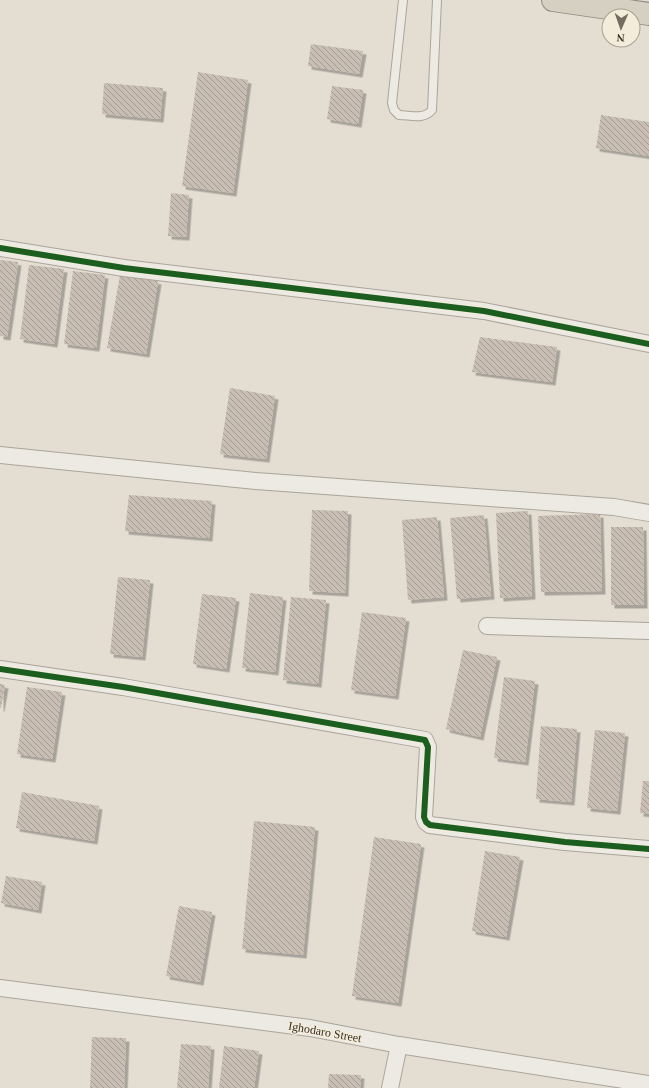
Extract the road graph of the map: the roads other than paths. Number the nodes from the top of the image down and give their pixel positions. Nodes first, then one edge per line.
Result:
1 (402, 0) edge
2 (437, 0) edge
3 (553, 0) edge
4 (649, 14) edge
5 (0, 248) edge
6 (649, 344) edge
7 (0, 455) edge
8 (649, 513) edge
9 (487, 626) dead end
10 (649, 631) edge
11 (0, 669) edge
12 (649, 849) edge
13 (0, 988) edge
14 (399, 1045) junction
15 (609, 1083) edge
16 (649, 1084) edge
17 (390, 1088) edge

1 - 2 lane
3 - 4 highway
5 - 6 street
7 - 8 street
9 - 10 street
11 - 12 street
13 - 14 street, Ighodaro Street
14 - 15 street, Ighodaro Street
14 - 17 street
15 - 16 street, Ighodaro Street

